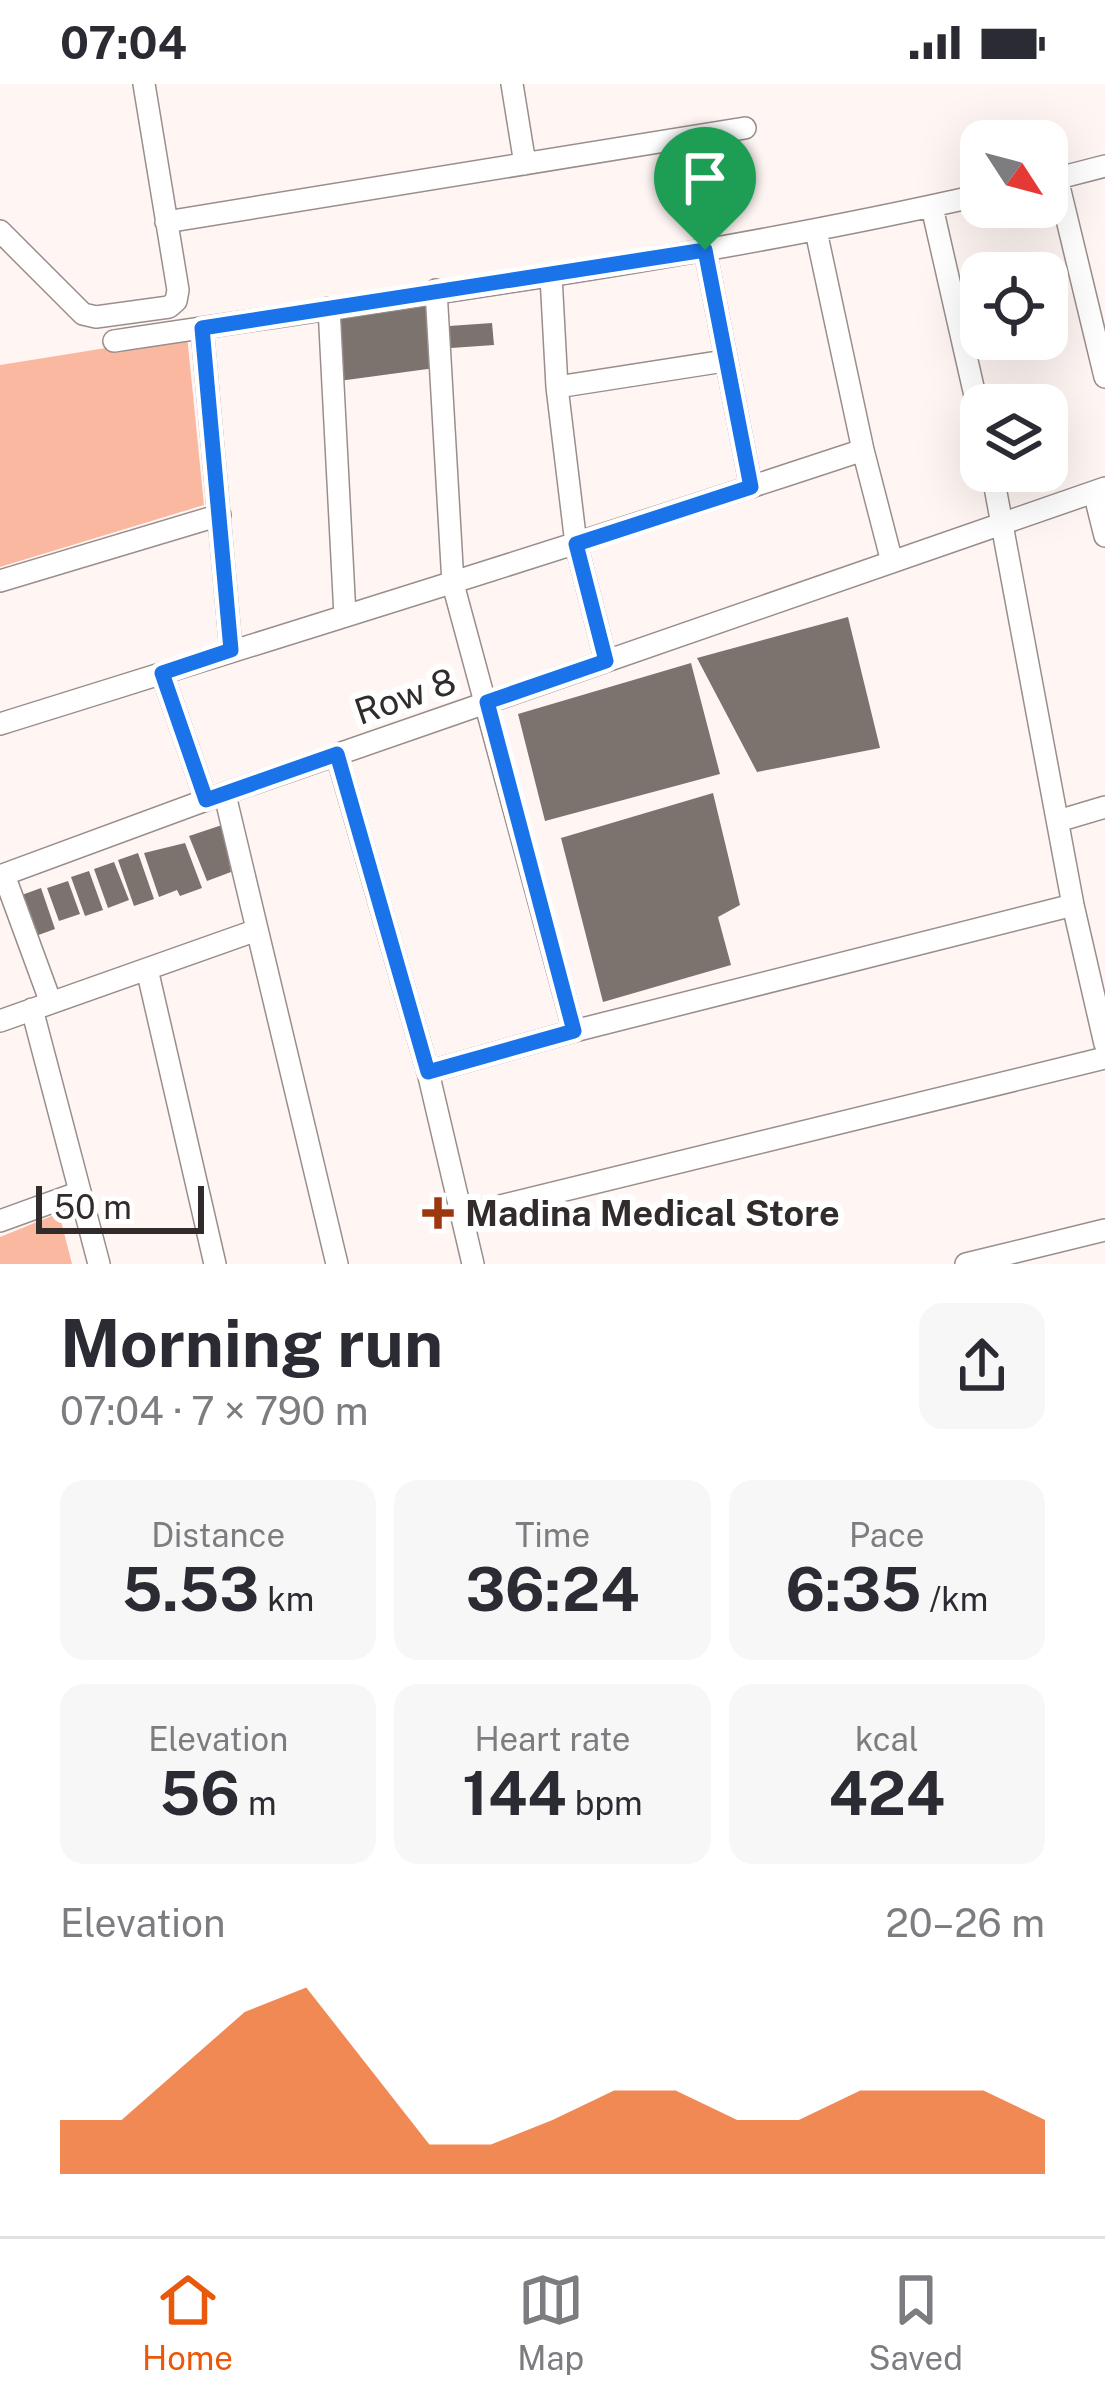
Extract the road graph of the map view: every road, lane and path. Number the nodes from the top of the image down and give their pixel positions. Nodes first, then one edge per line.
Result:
1 (144, 84) edge
2 (512, 84) edge
3 (745, 128) dead end
4 (525, 164) junction
5 (1105, 166) edge
6 (1068, 176) edge
7 (960, 200) edge
8 (932, 206) junction
9 (166, 222) junction
10 (1065, 228) edge
11 (0, 231) edge
12 (816, 231) junction
13 (705, 250) junction
14 (551, 276) junction
15 (436, 290) junction
16 (329, 308) junction
17 (202, 328) junction
18 (114, 341) dead end
19 (724, 361) junction
20 (1105, 376) edge
21 (972, 384) edge
22 (557, 387) junction
23 (863, 450) junction
24 (751, 487) junction
25 (1100, 490) edge
26 (997, 492) edge
27 (220, 515) junction
28 (1004, 523) junction
29 (1105, 536) edge
30 (576, 544) junction
31 (892, 562) junction
32 (0, 581) edge
33 (453, 584) junction
34 (345, 616) junction
35 (231, 650) junction
36 (606, 661) junction
37 (162, 673) junction
38 (487, 702) junction
39 (0, 724) edge
40 (337, 754) junction
41 (215, 798) junction
42 (1105, 807) edge
43 (1058, 821) junction
44 (2, 875) edge
45 (1073, 905) junction
46 (257, 929) junction
47 (146, 969) junction
48 (41, 1006) junction
49 (0, 1021) edge
50 (574, 1031) junction
51 (1105, 1045) edge
52 (1105, 1058) edge
53 (428, 1072) junction
54 (80, 1192) junction
55 (463, 1215) junction
56 (0, 1221) edge
57 (1105, 1230) edge
58 (99, 1264) edge
59 (214, 1264) edge
60 (337, 1264) edge
61 (473, 1264) edge
62 (966, 1264) edge

1 - 9 street
2 - 4 street
3 - 4 street
4 - 9 street
5 - 6 street
7 - 8 street
8 - 12 street
8 - 21 street
9 - 11 street
10 - 20 street
12 - 13 street
12 - 23 street
13 - 14 street
13 - 19 street
14 - 15 street
14 - 22 street
15 - 16 street
15 - 33 street
16 - 17 street
16 - 34 street
17 - 18 street
17 - 27 street
19 - 22 street
19 - 24 street
22 - 30 street
23 - 24 street
23 - 31 street
24 - 30 street
25 - 28 street, Row 8
25 - 29 street
26 - 28 street
27 - 32 street
27 - 35 street
28 - 31 street, Row 8
28 - 43 street
30 - 33 street
30 - 36 street
31 - 36 street, Row 8
33 - 34 street
33 - 38 street
34 - 35 street
35 - 37 street
36 - 38 street, Row 8
37 - 39 street
37 - 41 street
38 - 40 street, Row 8
38 - 50 street
40 - 41 street, Row 8
40 - 53 street
41 - 44 street, Row 8
41 - 46 street
42 - 43 street
43 - 45 street
44 - 48 street
45 - 50 street
45 - 51 street
46 - 47 street
46 - 60 street
47 - 48 street
47 - 59 street
48 - 49 street
48 - 54 street
50 - 53 street
52 - 55 street
53 - 55 street
54 - 56 street
54 - 58 street
55 - 61 street
57 - 62 street

